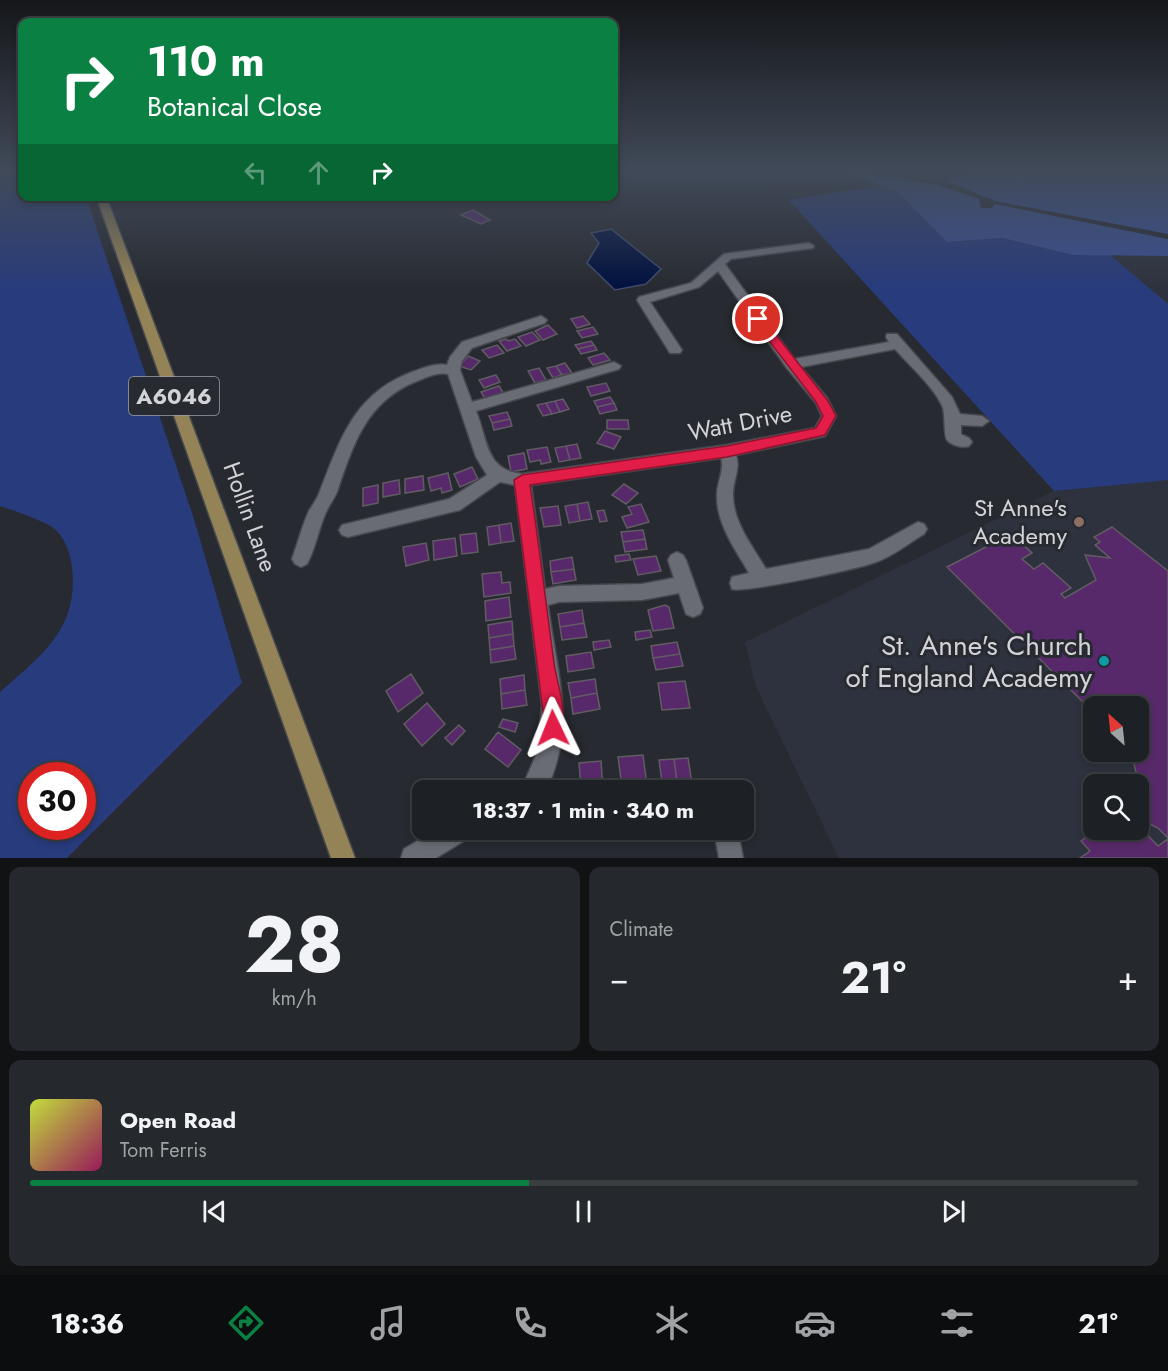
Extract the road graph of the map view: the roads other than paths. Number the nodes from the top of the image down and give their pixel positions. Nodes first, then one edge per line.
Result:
1 (106, 210) edge
2 (810, 247) dead end
3 (719, 264) junction
4 (541, 320) dead end
5 (675, 350) dead end
6 (790, 364) junction
7 (614, 366) dead end
8 (453, 369) junction
9 (468, 408) junction
10 (954, 419) junction
11 (982, 421) dead end
12 (964, 441) dead end
13 (727, 452) junction
14 (497, 476) junction
15 (522, 480) junction
16 (918, 528) dead end
17 (348, 530) dead end
18 (301, 559) dead end
19 (677, 560) dead end
20 (763, 580) junction
21 (739, 583) dead end
22 (683, 584) junction
23 (537, 599) junction
24 (693, 608) dead end
25 (540, 780) edge
26 (438, 840) edge
27 (728, 840) edge
28 (343, 858) edge
29 (413, 858) edge
30 (731, 858) edge

1 - 28 main road, Hollin Lane / A6046
2 - 3 street
3 - 5 street
3 - 6 street, Watt Drive
4 - 8 street
6 - 10 street
6 - 13 street, Watt Drive
7 - 9 street
8 - 9 street
8 - 18 street
9 - 14 street
10 - 11 street
10 - 12 street
13 - 15 street, Watt Drive
13 - 20 street
14 - 15 street, Watt Drive
14 - 17 street
15 - 23 street
16 - 20 street
19 - 22 street
20 - 21 street
22 - 23 street
22 - 24 street
23 - 25 street
26 - 29 street
27 - 30 street

